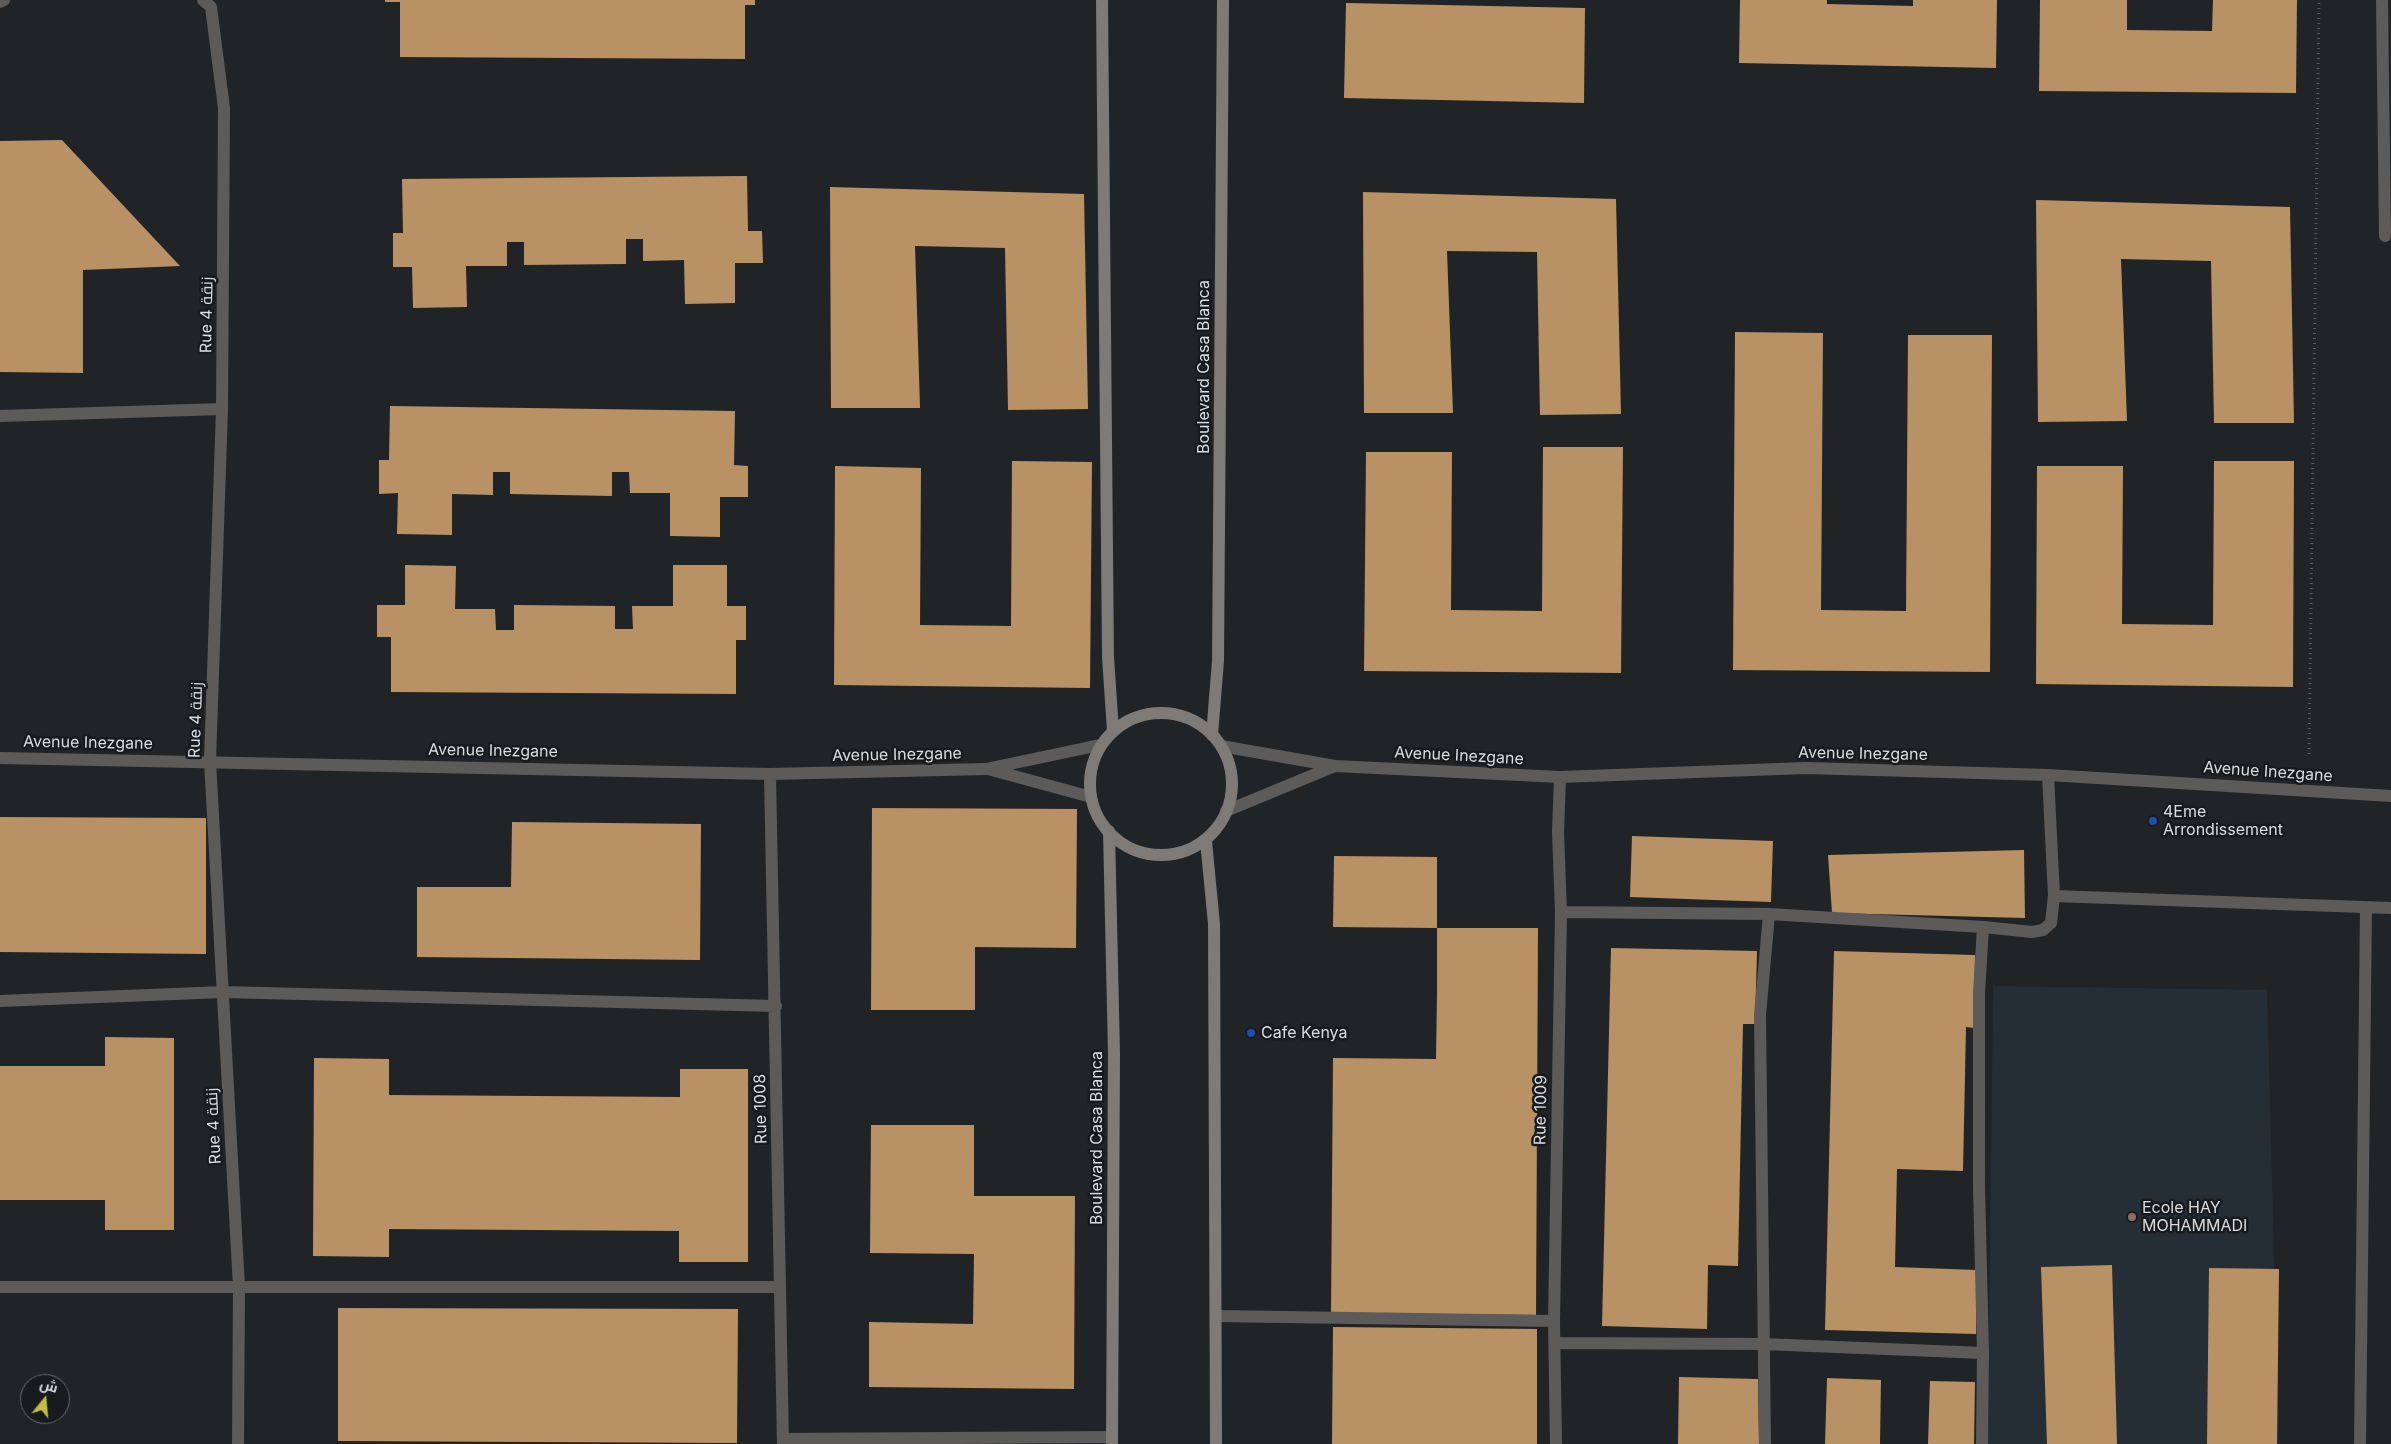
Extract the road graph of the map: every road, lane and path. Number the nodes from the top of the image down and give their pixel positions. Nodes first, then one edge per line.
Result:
1 (4, 0) edge
2 (1102, 0) edge
3 (1222, 0) edge
4 (2319, 0) edge
5 (2382, 0) edge
6 (0, 2) edge
7 (211, 2) edge
8 (2385, 236) dead end
9 (222, 409) junction
10 (0, 416) edge
11 (1113, 731) junction
12 (1212, 735) junction
13 (1100, 745) junction
14 (1221, 746) junction
15 (2309, 754) dead end
16 (0, 758) edge
17 (210, 761) junction
18 (1334, 766) junction
19 (986, 769) junction
20 (770, 774) junction
21 (2048, 775) junction
22 (1560, 777) junction
23 (2391, 796) edge
24 (1090, 797) junction
25 (1226, 811) junction
26 (1109, 831) junction
27 (1206, 841) junction
28 (2054, 896) junction
29 (2366, 908) junction
30 (2391, 908) edge
31 (1561, 912) junction
32 (1769, 914) junction
33 (1982, 927) junction
34 (223, 992) junction
35 (0, 1001) edge
36 (776, 1006) junction
37 (0, 1287) edge
38 (239, 1287) junction
39 (780, 1287) junction
40 (1216, 1316) junction
41 (1554, 1321) junction
42 (1555, 1343) junction
43 (1762, 1344) junction
44 (1983, 1353) junction
45 (1112, 1440) edge
46 (783, 1441) edge
47 (238, 1444) edge
48 (1216, 1444) edge
49 (1556, 1444) edge
50 (1765, 1444) edge
51 (1982, 1444) edge
52 (2360, 1444) edge

1 - 6 street
2 - 11 main road
3 - 12 main road, Boulevard Casa Blanca
4 - 15 path
5 - 8 street
7 - 9 street, Rue 4 زنقة
9 - 10 street
9 - 17 street, Rue 4 زنقة
11 - 12 main road
11 - 13 main road
12 - 14 main road
13 - 19 street
13 - 24 main road
14 - 18 street, Avenue Inezgane
14 - 25 main road
16 - 17 street, Avenue Inezgane
17 - 20 street, Avenue Inezgane
17 - 34 street, Rue 4 زنقة
18 - 22 street, Avenue Inezgane
18 - 25 street
19 - 20 street, Avenue Inezgane
19 - 24 street
20 - 36 street, Rue 1008
21 - 22 street, Avenue Inezgane
21 - 23 street, Avenue Inezgane
21 - 28 street
22 - 31 street, Rue 1009
24 - 26 main road
25 - 27 main road
26 - 27 main road
26 - 45 main road, Boulevard Casa Blanca
27 - 40 main road
28 - 29 street
28 - 33 street
29 - 30 street
29 - 52 street
31 - 32 street
31 - 41 street, Rue 1009
32 - 33 street
32 - 43 street
33 - 44 street
34 - 35 street
34 - 36 street
34 - 38 street, Rue 4 زنقة
36 - 39 street, Rue 1008
37 - 38 street
38 - 39 street
38 - 47 street, Rue 4 زنقة
39 - 46 street, Rue 1008
40 - 41 street
40 - 48 main road
41 - 42 street, Rue 1009
42 - 43 street
42 - 49 street, Rue 1009
43 - 44 street
43 - 50 street
44 - 51 street
45 - 46 street

